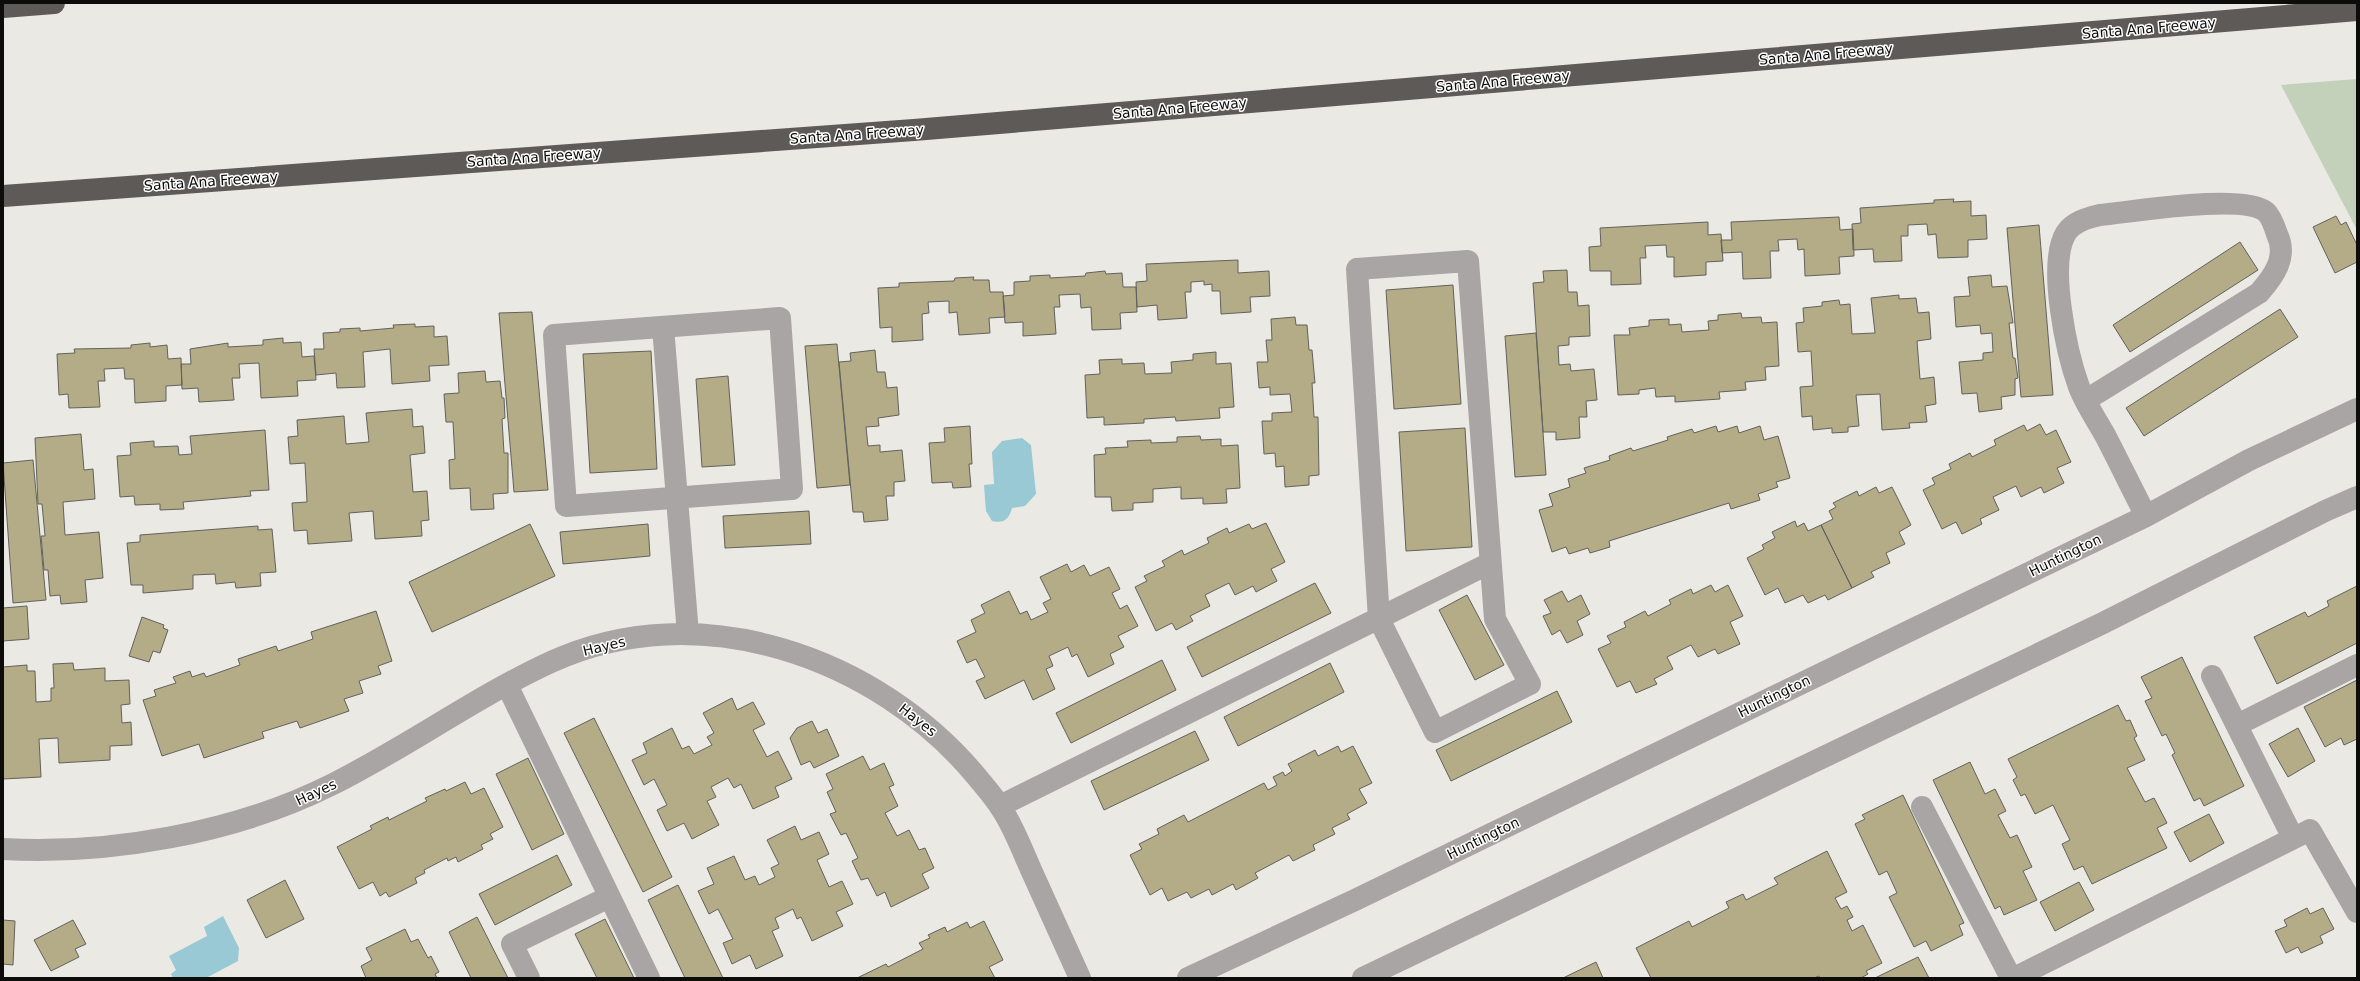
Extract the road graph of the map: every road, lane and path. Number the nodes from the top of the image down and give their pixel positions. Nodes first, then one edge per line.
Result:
1 (54, 3) edge
2 (3, 7) edge
3 (2357, 10) edge
4 (3, 196) edge
5 (663, 327) junction
6 (2086, 400) junction
7 (2357, 409) edge
8 (2357, 497) edge
9 (677, 498) junction
10 (2146, 516) junction
11 (1490, 564) junction
12 (1379, 618) junction
13 (688, 634) junction
14 (2357, 665) edge
15 (2212, 676) dead end
16 (507, 685) junction
17 (2237, 725) junction
18 (1000, 806) junction
19 (1922, 808) dead end
20 (2293, 838) junction
21 (3, 849) edge
22 (609, 896) junction
23 (2357, 912) edge
24 (529, 978) edge
25 (648, 978) edge
26 (1080, 978) edge
27 (1188, 978) edge
28 (1363, 978) edge
29 (2012, 978) edge

1 - 2 highway
3 - 4 highway, Santa Ana Freeway
5 - 9 street
5 - 9 street
5 - 9 street
6 - 6 street
6 - 10 street
7 - 10 street, Huntington
8 - 28 street
9 - 13 street
10 - 27 street, Huntington
11 - 12 street
11 - 12 street
11 - 12 street
12 - 18 street
13 - 16 street, Hayes
13 - 18 street, Hayes
14 - 17 street
15 - 17 street
16 - 21 street, Hayes
16 - 22 street
17 - 20 street
18 - 26 street, Hayes
19 - 29 street
20 - 23 street
20 - 29 street
22 - 24 street
22 - 25 street

